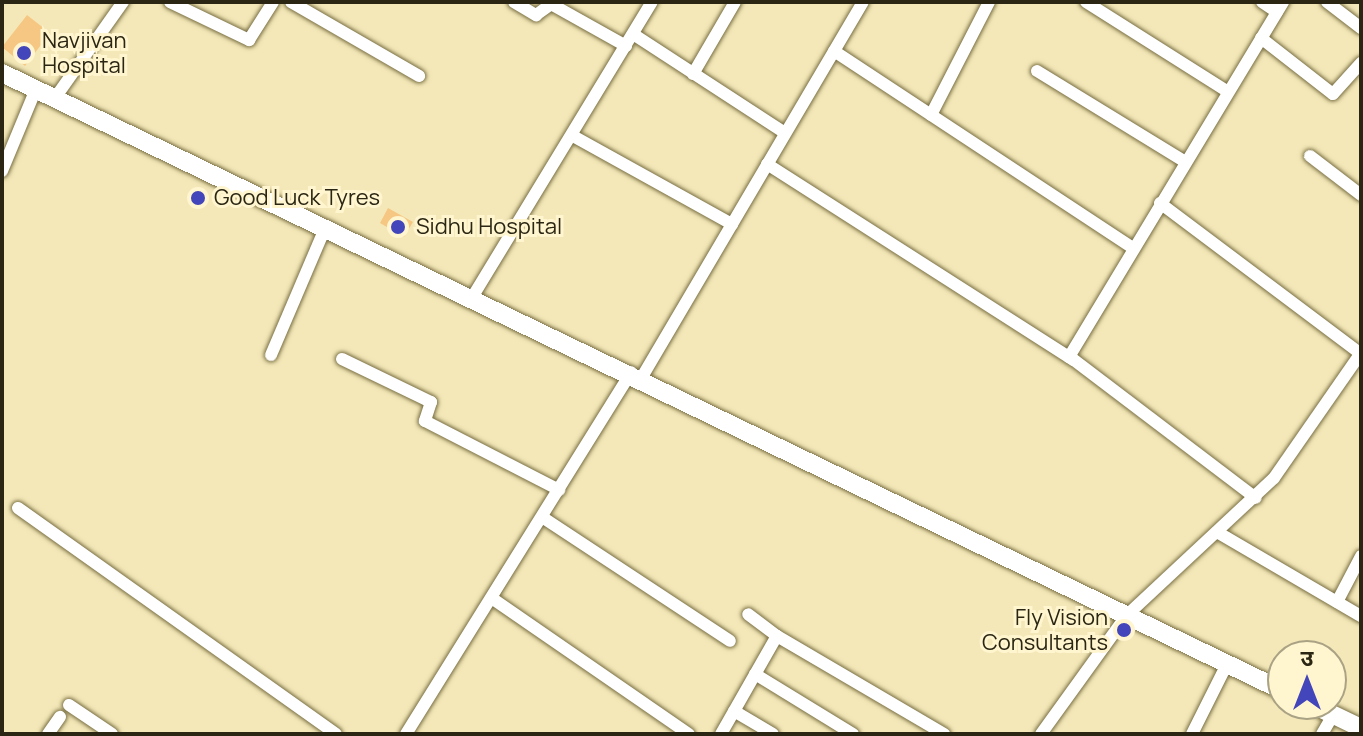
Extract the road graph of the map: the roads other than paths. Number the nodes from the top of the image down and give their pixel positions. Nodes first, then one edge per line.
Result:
1 (123, 2) edge
2 (170, 2) edge
3 (273, 2) edge
4 (291, 2) edge
5 (514, 2) edge
6 (652, 2) edge
7 (735, 2) edge
8 (862, 2) edge
9 (989, 2) edge
10 (1086, 2) edge
11 (1262, 2) edge
12 (1327, 2) edge
13 (1280, 7) edge
14 (1361, 28) edge
15 (1261, 38) junction
16 (629, 40) junction
17 (834, 51) junction
18 (1361, 63) edge
19 (1037, 71) dead end
20 (2, 73) edge
21 (693, 74) junction
22 (419, 76) dead end
23 (36, 89) junction
24 (1227, 91) junction
25 (55, 98) junction
26 (931, 115) junction
27 (785, 133) junction
28 (573, 136) junction
29 (1310, 156) dead end
30 (1184, 161) junction
31 (767, 164) junction
32 (2, 171) edge
33 (1361, 195) edge
34 (1160, 203) junction
35 (732, 224) junction
36 (326, 226) junction
37 (1133, 248) junction
38 (473, 296) junction
39 (1361, 353) edge
40 (271, 355) dead end
41 (1069, 357) junction
42 (342, 359) dead end
43 (636, 374) junction
44 (559, 490) junction
45 (1256, 498) junction
46 (18, 508) dead end
47 (542, 517) junction
48 (1217, 532) junction
49 (1361, 556) edge
50 (493, 599) junction
51 (1337, 602) junction
52 (748, 614) dead end
53 (1126, 616) junction
54 (1361, 616) edge
55 (777, 636) junction
56 (730, 641) dead end
57 (1227, 664) junction
58 (755, 674) junction
59 (1267, 683) edge
60 (69, 705) dead end
61 (734, 711) junction
62 (60, 717) dead end
63 (668, 728) edge
64 (48, 734) edge
65 (112, 734) edge
66 (336, 734) edge
67 (406, 734) edge
68 (689, 734) edge
69 (721, 734) edge
70 (773, 734) edge
71 (853, 734) edge
72 (944, 734) edge
73 (1041, 734) edge
74 (1192, 734) edge

1 - 25 street
2 - 3 street
4 - 22 street
5 - 16 street
6 - 16 street
7 - 21 street
8 - 17 street
9 - 26 street
10 - 24 street
11 - 13 street
12 - 14 street
13 - 15 street
15 - 18 street
15 - 24 street
16 - 21 street
16 - 28 street
17 - 26 street
17 - 27 street
19 - 30 street
20 - 23 main road
21 - 27 street
23 - 25 main road
23 - 32 street
24 - 30 street
25 - 36 main road
26 - 37 street
27 - 31 street
28 - 35 street
28 - 38 street
29 - 33 street
30 - 34 street
31 - 35 street
31 - 41 street
34 - 37 street
34 - 39 street
35 - 43 street
36 - 38 main road
36 - 40 street
37 - 41 street
38 - 43 main road
39 - 45 street
41 - 45 street
42 - 44 street
43 - 44 street
43 - 53 main road
44 - 47 street
45 - 48 street
46 - 66 street
47 - 50 street
47 - 56 street
48 - 51 street
48 - 53 street
49 - 51 street
50 - 63 street
50 - 67 street
51 - 54 street
52 - 55 street
53 - 57 main road
53 - 73 street
55 - 58 street
55 - 72 street
57 - 59 main road
57 - 74 street
58 - 61 street
58 - 71 street
60 - 65 street
61 - 69 street
61 - 70 street
62 - 64 street
63 - 68 street

